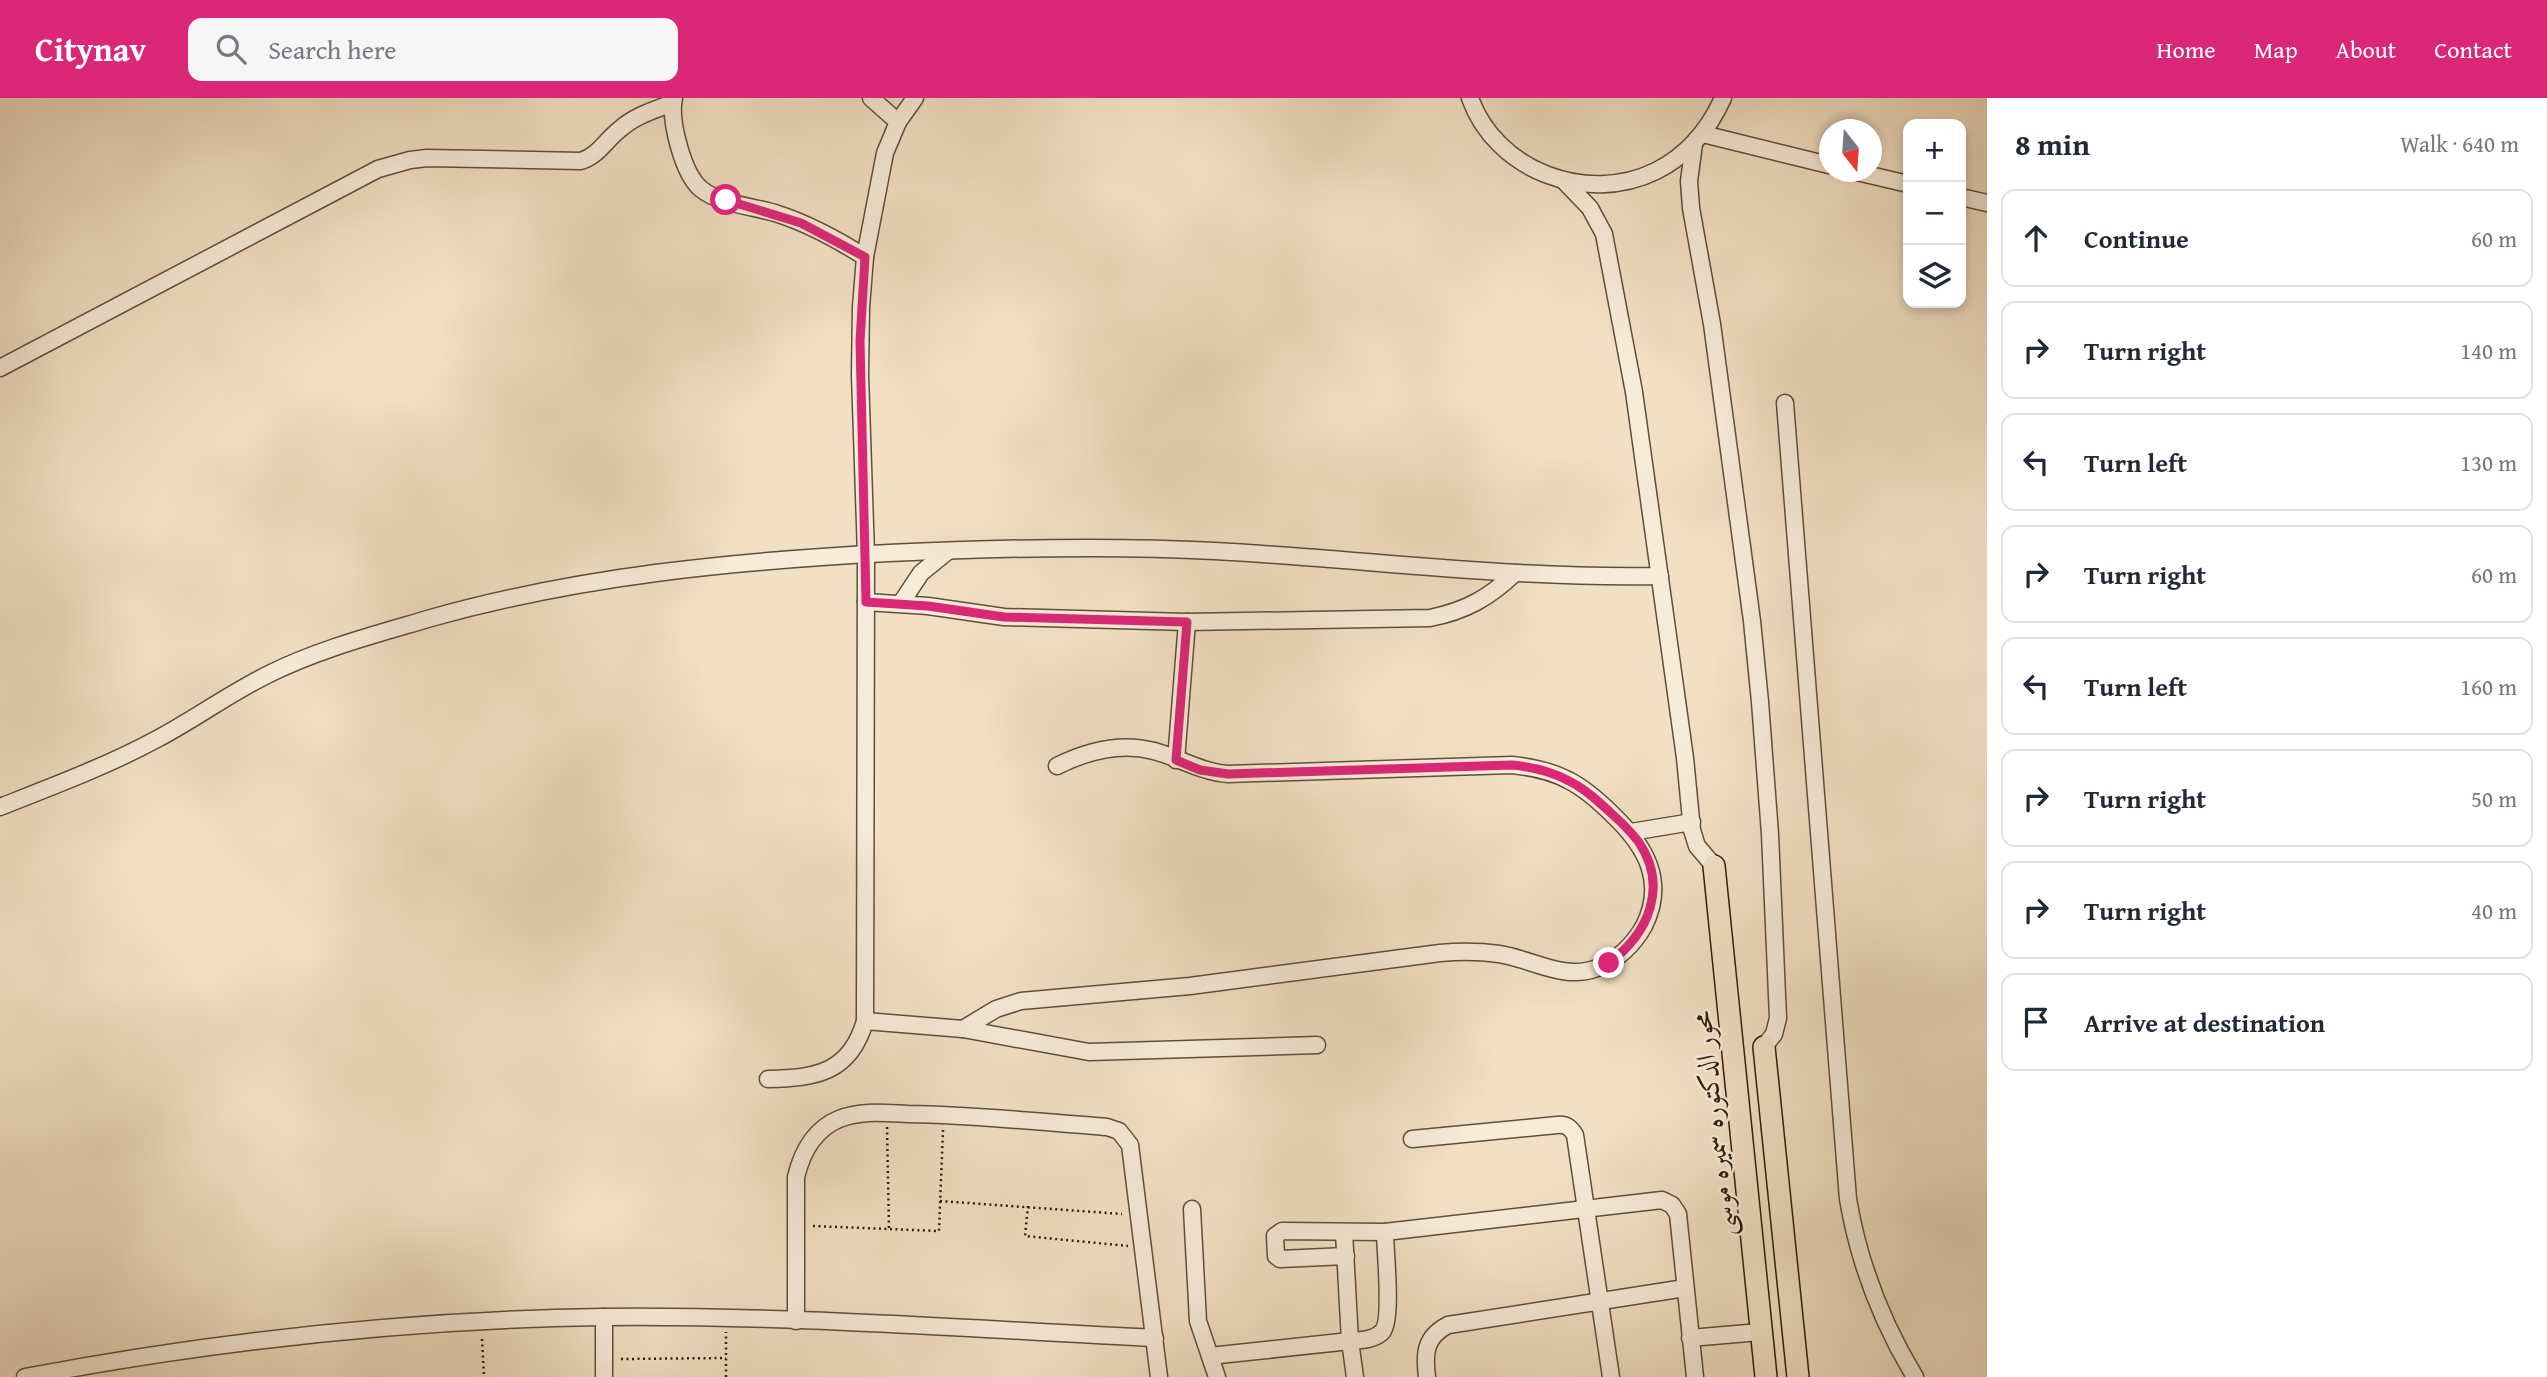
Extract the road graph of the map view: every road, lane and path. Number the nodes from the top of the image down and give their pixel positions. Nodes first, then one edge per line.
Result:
1 (871, 98) edge
2 (915, 98) edge
3 (1470, 98) edge
4 (1723, 98) edge
5 (674, 101) edge
6 (898, 122) junction
7 (1698, 139) junction
8 (1819, 163) edge
9 (1882, 178) edge
10 (1564, 181) junction
11 (1903, 183) edge
12 (1966, 198) edge
13 (1987, 203) edge
14 (865, 257) junction
15 (0, 368) edge
16 (1785, 403) dead end
17 (949, 550) junction
18 (866, 555) junction
19 (1515, 573) junction
20 (1660, 576) junction
21 (866, 602) junction
22 (901, 603) junction
23 (1187, 622) junction
24 (1176, 760) junction
25 (1057, 766) dead end
26 (0, 807) edge
27 (1692, 822) junction
28 (1631, 832) junction
29 (1714, 866) joint
30 (865, 1021) junction
31 (963, 1029) junction
32 (1317, 1045) dead end
33 (1764, 1047) joint
34 (768, 1079) dead end
35 (887, 1113) junction
36 (944, 1114) junction
37 (1412, 1139) dead end
38 (940, 1201) junction
39 (1028, 1206) junction
40 (1585, 1208) junction
41 (1192, 1209) dead end
42 (1140, 1215) junction
43 (796, 1225) junction
44 (889, 1229) junction
45 (1344, 1232) junction
46 (1385, 1232) junction
47 (1144, 1248) junction
48 (1346, 1256) junction
49 (1685, 1288) junction
50 (1599, 1302) junction
51 (604, 1317) junction
52 (726, 1319) junction
53 (481, 1321) junction
54 (796, 1321) junction
55 (1760, 1332) junction
56 (1155, 1338) junction
57 (1690, 1338) junction
58 (1350, 1341) junction
59 (1210, 1356) junction
60 (726, 1358) junction
61 (604, 1359) junction
62 (26, 1377) edge
63 (484, 1377) edge
64 (604, 1377) edge
65 (726, 1377) edge
66 (1159, 1377) edge
67 (1217, 1377) edge
68 (1355, 1377) edge
69 (1427, 1377) edge
70 (1611, 1377) edge
71 (1695, 1377) edge
72 (1766, 1377) edge
73 (1798, 1377) edge
74 (1915, 1377) edge

1 - 6 street
2 - 6 street
3 - 10 street
4 - 7 street
5 - 14 street
5 - 15 street
6 - 14 street
7 - 8 street
7 - 10 street
7 - 33 street
9 - 11 street
10 - 20 street
12 - 13 street
14 - 18 street
16 - 74 street
17 - 18 street
17 - 19 street
17 - 22 street
18 - 21 street
18 - 26 street
19 - 20 street
19 - 23 street
20 - 27 street
21 - 22 street
21 - 30 street
22 - 23 street
23 - 24 street
24 - 25 street
24 - 28 street
27 - 28 street
27 - 29 street
28 - 31 street
29 - 55 main road, محور الدكتوره سميره موسى
30 - 31 street
30 - 34 street
31 - 32 street
33 - 73 main road
35 - 36 street
35 - 43 street
35 - 44 path
36 - 38 path
36 - 42 street
37 - 40 street
38 - 39 path
38 - 44 path
39 - 42 path
39 - 47 path
40 - 46 street
40 - 49 street
40 - 50 street
41 - 59 street
42 - 47 street
43 - 44 path
43 - 54 street
45 - 46 street
45 - 48 street
45 - 48 street
46 - 58 street
47 - 56 street
48 - 58 street
49 - 50 street
49 - 57 street
50 - 69 street
50 - 70 street
51 - 52 street
51 - 53 street
51 - 61 street
52 - 54 street
52 - 60 path
53 - 62 street
53 - 63 path
54 - 56 street
55 - 57 street
55 - 72 main road, محور الدكتوره سميره موسى
56 - 66 street
57 - 71 street
58 - 59 street
58 - 68 street
59 - 67 street
60 - 61 path
60 - 65 path
61 - 64 street

